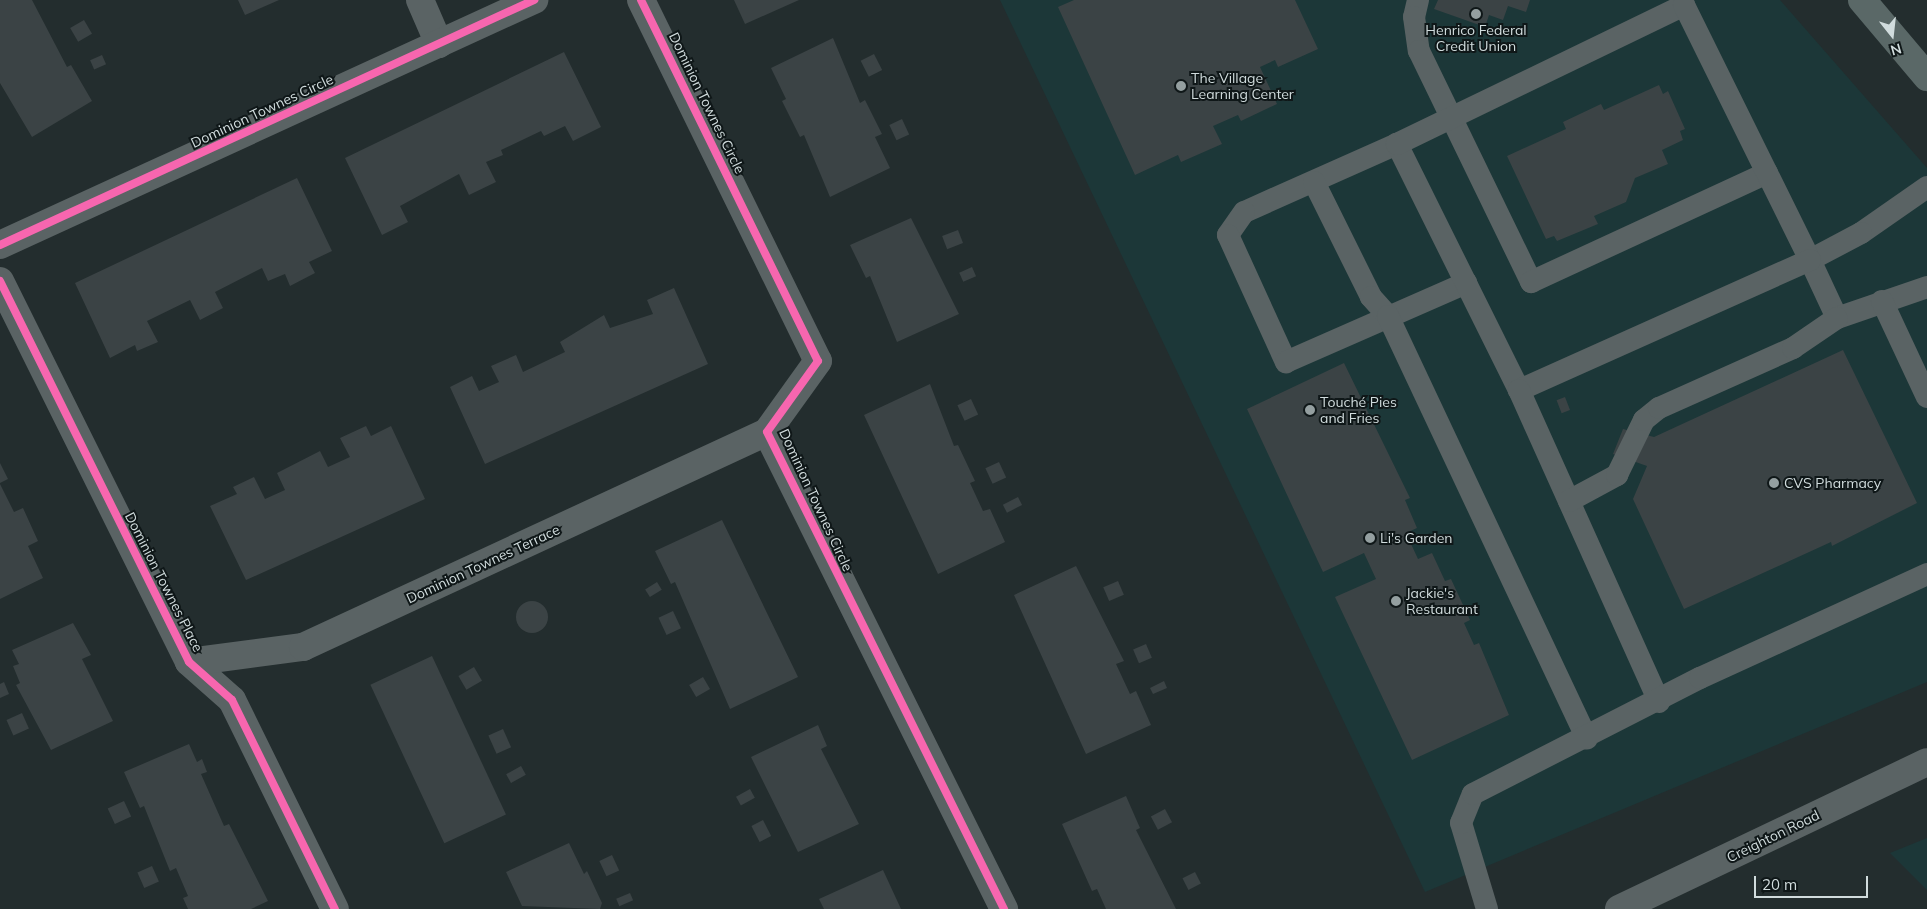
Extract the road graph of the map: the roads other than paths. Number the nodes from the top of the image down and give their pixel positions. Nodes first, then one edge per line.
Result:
1 (420, 0) edge
2 (534, 0) edge
3 (641, 0) edge
4 (1418, 0) edge
5 (1862, 0) edge
6 (1682, 3) edge
7 (439, 44) junction
8 (1927, 77) edge
9 (1454, 116) junction
10 (1397, 144) junction
11 (1767, 173) junction
12 (1314, 182) junction
13 (1927, 187) edge
14 (0, 245) edge
15 (1810, 260) junction
16 (0, 281) edge
17 (1466, 282) junction
18 (1927, 287) edge
19 (1882, 301) junction
20 (1388, 316) junction
21 (1837, 318) junction
22 (1519, 390) junction
23 (1927, 397) edge
24 (767, 432) junction
25 (1569, 501) junction
26 (1927, 574) edge
27 (189, 662) junction
28 (1659, 702) junction
29 (1587, 739) junction
30 (1927, 762) edge
31 (335, 909) edge
32 (1004, 909) edge
33 (1487, 909) edge
34 (1619, 909) edge

1 - 7 street
2 - 7 street, Dominion Townes Circle
3 - 24 street, Dominion Townes Circle
4 - 9 lane
5 - 8 main road
6 - 9 lane
6 - 11 lane
7 - 14 street, Dominion Townes Circle
9 - 10 lane
9 - 11 lane
10 - 12 lane
10 - 17 lane
11 - 15 lane
12 - 20 lane
12 - 20 lane
13 - 15 lane
15 - 21 lane
15 - 22 lane
16 - 27 street, Dominion Townes Place
17 - 20 lane
17 - 22 lane
18 - 19 lane
19 - 21 lane
19 - 23 lane
20 - 29 lane
21 - 25 lane
22 - 25 lane
24 - 27 street, Dominion Townes Terrace
24 - 32 street, Dominion Townes Circle
25 - 28 lane
26 - 28 lane
27 - 31 street, Dominion Townes Place
28 - 29 lane
29 - 33 lane
30 - 34 street, Creighton Road

